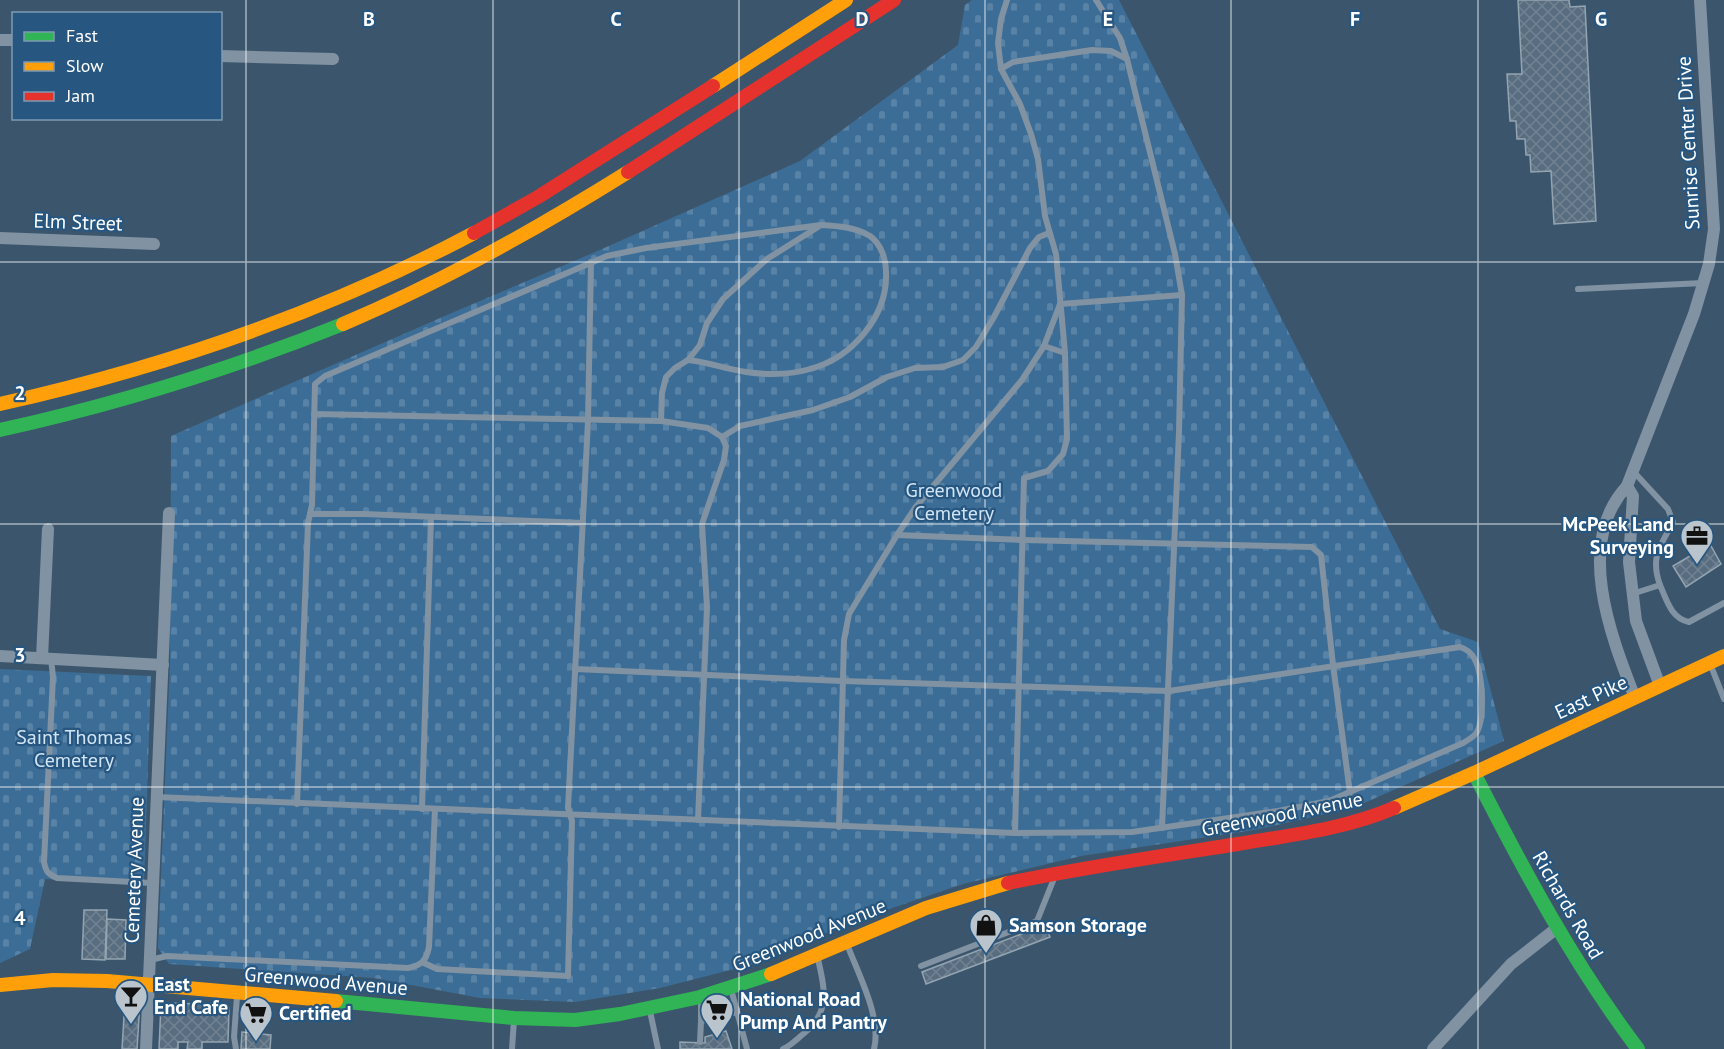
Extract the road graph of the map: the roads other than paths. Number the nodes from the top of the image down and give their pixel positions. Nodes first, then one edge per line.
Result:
1 (846, 0) edge
2 (894, 0) edge
3 (1007, 0) edge
4 (1096, 0) edge
5 (1701, 0) edge
6 (222, 56) edge
7 (1127, 58) junction
8 (333, 59) dead end
9 (1001, 69) junction
10 (821, 225) junction
11 (1049, 233) junction
12 (0, 238) edge
13 (154, 244) dead end
14 (591, 262) junction
15 (1704, 283) junction
16 (1578, 289) dead end
17 (1182, 295) junction
18 (1060, 304) junction
19 (1044, 346) junction
20 (1065, 353) junction
21 (688, 360) junction
22 (0, 404) edge
23 (314, 414) junction
24 (588, 421) junction
25 (661, 421) junction
26 (0, 430) edge
27 (722, 437) junction
28 (1633, 471) junction
29 (1628, 486) junction
30 (169, 513) dead end
31 (310, 514) junction
32 (431, 517) junction
33 (583, 524) junction
34 (48, 529) dead end
35 (897, 535) junction
36 (1023, 540) junction
37 (1173, 543) junction
38 (1660, 585) junction
39 (1632, 594) junction
40 (1724, 603) edge
41 (0, 656) edge
42 (1724, 656) edge
43 (46, 658) junction
44 (1710, 663) junction
45 (163, 664) junction
46 (1333, 664) junction
47 (575, 669) junction
48 (704, 675) junction
49 (842, 681) junction
50 (1019, 686) junction
51 (1660, 686) junction
52 (1169, 691) junction
53 (1635, 698) junction
54 (1724, 699) edge
55 (1474, 773) junction
56 (1350, 793) junction
57 (156, 797) junction
58 (297, 804) junction
59 (435, 808) junction
60 (422, 809) junction
61 (570, 815) junction
62 (698, 820) junction
63 (839, 826) junction
64 (1162, 828) junction
65 (1015, 833) junction
66 (1056, 873) junction
67 (152, 883) junction
68 (1557, 928) junction
69 (846, 943) junction
70 (817, 956) junction
71 (150, 960) junction
72 (424, 963) junction
73 (921, 966) dead end
74 (0, 985) edge
75 (149, 985) junction
76 (731, 988) junction
77 (237, 993) junction
78 (700, 997) junction
79 (649, 1008) junction
80 (737, 1012) junction
81 (514, 1018) junction
82 (701, 1021) junction
83 (700, 1042) dead end
84 (146, 1049) edge
85 (236, 1049) edge
86 (512, 1049) edge
87 (658, 1049) edge
88 (747, 1049) edge
89 (783, 1049) edge
90 (874, 1049) edge
91 (1433, 1049) edge
92 (1638, 1049) edge

1 - 22 main road
2 - 26 main road
3 - 9 lane
4 - 7 lane
5 - 15 street, Sunrise Center Drive
6 - 8 street
7 - 9 lane
7 - 17 lane
9 - 11 lane
10 - 14 lane
10 - 21 lane
10 - 21 lane
11 - 18 lane
11 - 27 lane
12 - 13 street, Elm Street
14 - 23 lane
14 - 24 lane
15 - 16 lane
15 - 28 street, Sunrise Center Drive
17 - 18 lane
17 - 37 lane
18 - 19 lane
18 - 20 lane
19 - 20 lane
19 - 35 lane
20 - 36 lane
21 - 25 lane
23 - 24 lane
23 - 31 lane
24 - 25 lane
24 - 33 lane
25 - 27 lane
27 - 48 lane
28 - 29 street, Sunrise Center Drive
28 - 38 lane
29 - 39 street, Sunrise Center Drive
29 - 53 street, Sunrise Center Drive
30 - 45 street, Cemetery Avenue
31 - 32 lane
31 - 58 lane
32 - 33 lane
32 - 60 lane
33 - 47 lane
34 - 43 street
35 - 36 lane
35 - 49 lane
36 - 37 lane
36 - 50 lane
37 - 46 lane
37 - 52 lane
38 - 39 lane
38 - 40 lane
39 - 51 street, Sunrise Center Drive
41 - 43 street
42 - 44 main road, East Pike
43 - 45 street
43 - 67 lane
44 - 51 main road, East Pike
44 - 54 lane
45 - 57 street, Cemetery Avenue
46 - 52 lane
46 - 56 lane
46 - 56 lane
47 - 48 lane
47 - 61 lane
48 - 49 lane
48 - 62 lane
49 - 50 lane
49 - 63 lane
50 - 52 lane
50 - 65 lane
51 - 53 main road, East Pike
52 - 64 lane
53 - 55 main road, East Pike
55 - 66 main road, Greenwood Avenue
55 - 68 main road, Richards Road
56 - 64 lane
57 - 58 lane
57 - 67 street, Cemetery Avenue
58 - 60 lane
59 - 60 lane
59 - 61 lane
59 - 72 lane
61 - 62 lane
61 - 72 lane
62 - 63 lane
63 - 65 lane
64 - 65 lane
66 - 69 main road, Greenwood Avenue
66 - 73 lane
67 - 71 street, Cemetery Avenue
68 - 91 street
68 - 92 main road, Richards Road
69 - 70 main road, Greenwood Avenue
69 - 90 lane
70 - 76 main road, Greenwood Avenue
70 - 89 lane
71 - 72 lane
71 - 75 street, Cemetery Avenue
74 - 75 main road, Greenwood Avenue
75 - 77 main road, Greenwood Avenue
75 - 84 street, Cemetery Avenue
76 - 78 main road, Greenwood Avenue
76 - 80 lane
77 - 81 main road, Greenwood Avenue
77 - 85 lane
78 - 79 main road, Greenwood Avenue
78 - 82 lane
79 - 81 main road, Greenwood Avenue
79 - 87 lane
80 - 82 lane
80 - 88 lane
81 - 86 lane
82 - 83 lane

